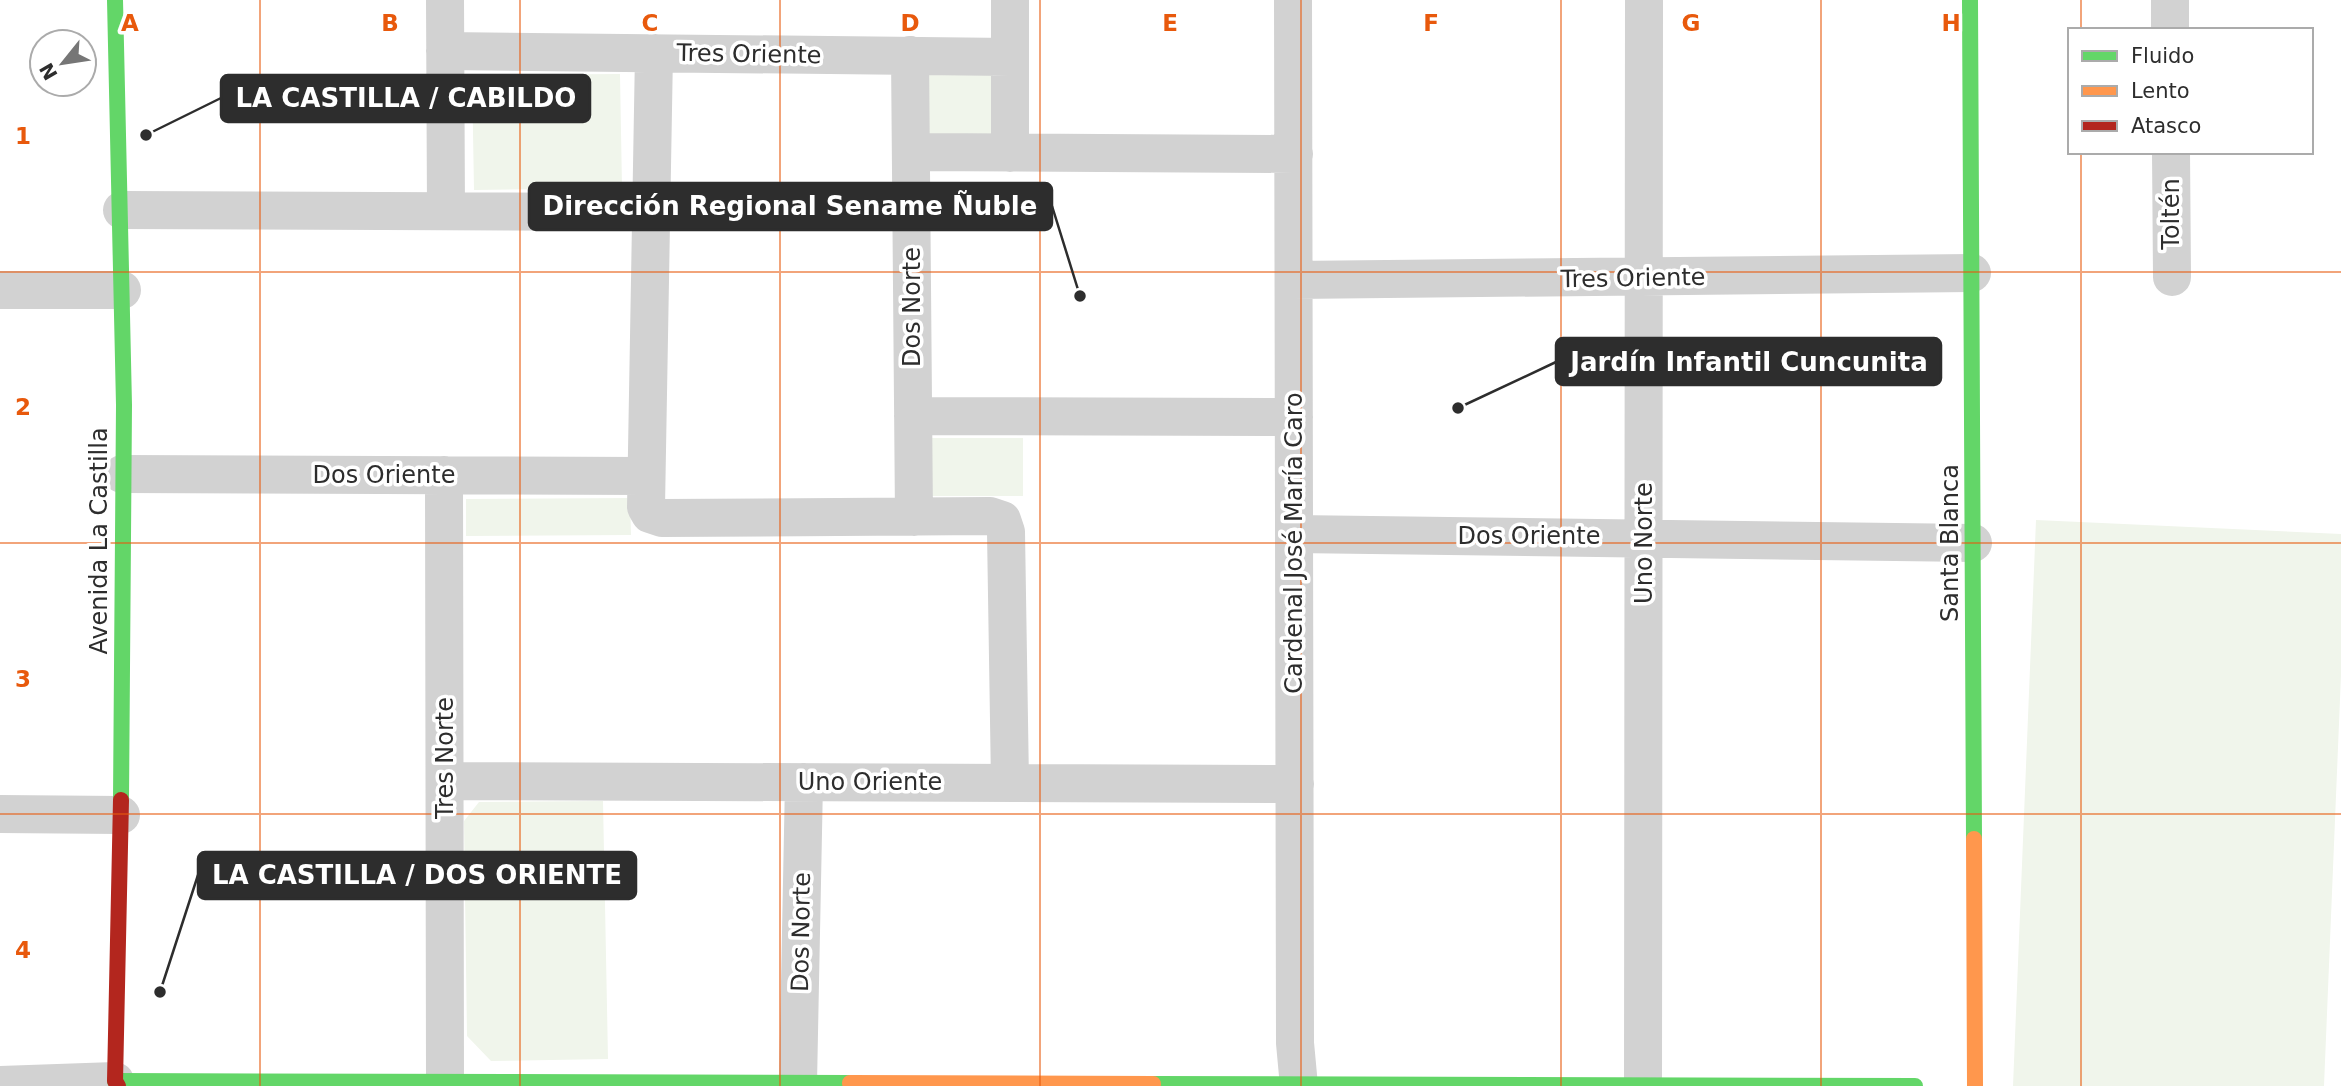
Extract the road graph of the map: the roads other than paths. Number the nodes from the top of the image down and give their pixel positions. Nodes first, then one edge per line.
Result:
1 (115, 0) edge
2 (445, 0) edge
3 (1010, 0) edge
4 (1293, 0) edge
5 (1644, 0) edge
6 (1970, 0) edge
7 (2170, 0) edge
8 (2170, 28) edge
9 (445, 51) junction
10 (654, 53) junction
11 (910, 55) junction
12 (1010, 57) junction
13 (911, 152) junction
14 (1010, 153) junction
15 (1294, 154) junction
16 (2171, 154) edge
17 (122, 210) junction
18 (446, 211) junction
19 (650, 212) junction
20 (1972, 273) junction
21 (2172, 276) dead end
22 (1644, 278) junction
23 (1294, 280) junction
24 (0, 290) edge
25 (122, 290) junction
26 (913, 416) junction
27 (1294, 416) junction
28 (122, 474) junction
29 (444, 475) junction
30 (645, 476) junction
31 (914, 517) junction
32 (1294, 534) junction
33 (1644, 537) junction
34 (1973, 543) junction
35 (445, 781) junction
36 (804, 782) junction
37 (1010, 783) junction
38 (1295, 784) junction
39 (0, 814) edge
40 (121, 815) junction
41 (445, 1082) junction
42 (798, 1083) junction
43 (115, 1084) edge
44 (513, 1084) edge
45 (846, 1084) edge
46 (1299, 1085) edge
47 (1643, 1085) edge
48 (0, 1086) edge
49 (1915, 1086) edge
50 (1975, 1086) edge

1 - 17 street, Avenida La Castilla
2 - 9 street
3 - 12 street
4 - 15 street, Cardenal José María Caro
5 - 22 street, Uno Norte
6 - 20 street, Santa Blanca
7 - 8 street
9 - 10 street, Tres Oriente
9 - 18 street
10 - 11 street, Tres Oriente
10 - 19 street
11 - 12 street, Tres Oriente
11 - 13 street, Dos Norte
12 - 14 street
13 - 14 street
13 - 26 street, Dos Norte
14 - 15 street
15 - 23 street, Cardenal José María Caro
16 - 21 street, Toltén
17 - 18 street
17 - 25 street, Avenida La Castilla
18 - 19 street
19 - 30 street
20 - 22 street, Tres Oriente
20 - 34 street, Santa Blanca
22 - 23 street, Tres Oriente
22 - 33 street, Uno Norte
23 - 27 street, Cardenal José María Caro
24 - 25 street
25 - 28 street, Avenida La Castilla
26 - 27 street
26 - 31 street, Dos Norte
27 - 32 street, Cardenal José María Caro
28 - 29 street, Dos Oriente
28 - 40 street, Avenida La Castilla
29 - 30 street, Dos Oriente
29 - 35 street, Tres Norte
30 - 31 street
31 - 37 street
32 - 33 street, Dos Oriente
32 - 38 street, Cardenal José María Caro
33 - 34 street, Dos Oriente
33 - 47 street, Uno Norte
34 - 50 street, Santa Blanca
35 - 36 street, Uno Oriente
35 - 41 street, Tres Norte
36 - 37 street, Uno Oriente
36 - 42 street, Dos Norte
37 - 38 street, Uno Oriente
38 - 46 street, Cardenal José María Caro
39 - 40 street
40 - 43 street, Avenida La Castilla
41 - 43 street
41 - 44 street
42 - 44 street
42 - 45 street
43 - 48 street
45 - 46 street
46 - 47 street
47 - 49 street

